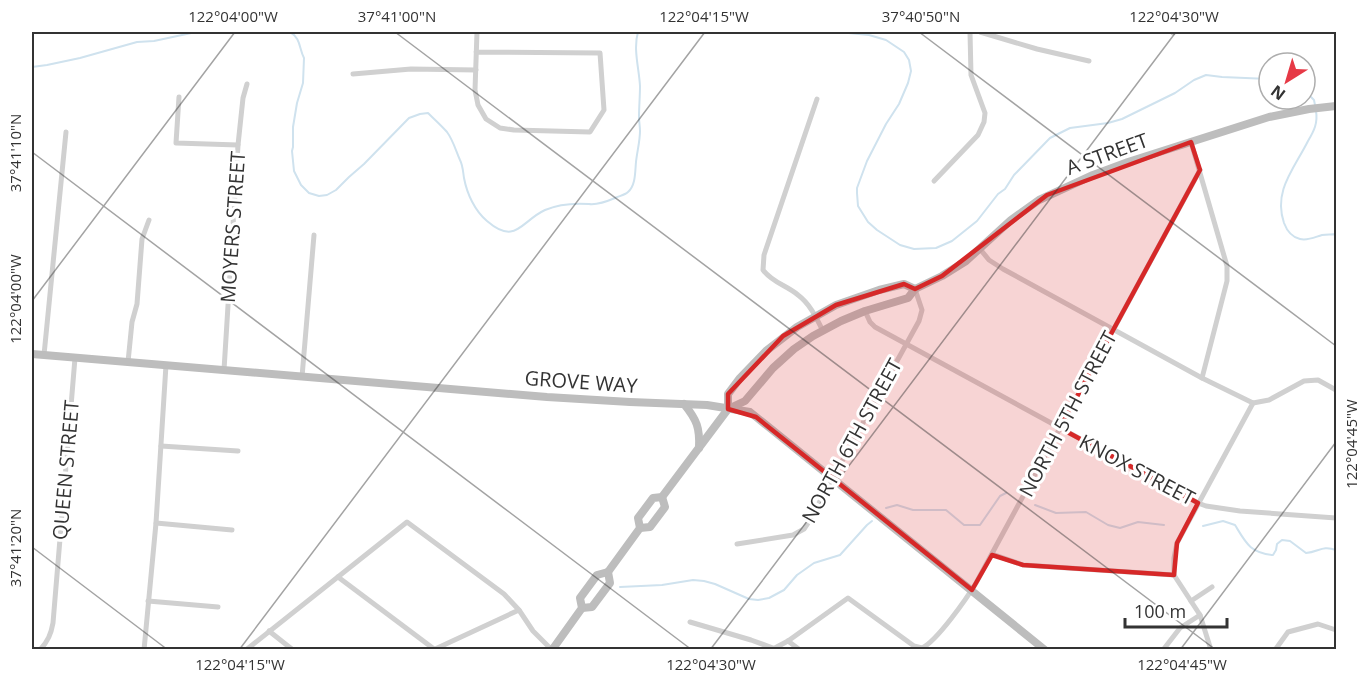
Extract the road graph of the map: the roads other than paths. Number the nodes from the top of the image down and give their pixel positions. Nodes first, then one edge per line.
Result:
1 (477, 32) edge
2 (970, 32) edge
3 (980, 32) edge
4 (476, 52) junction
5 (1089, 61) dead end
6 (476, 70) junction
7 (353, 74) dead end
8 (247, 84) dead end
9 (179, 97) dead end
10 (817, 99) dead end
11 (1336, 106) edge
12 (66, 132) dead end
13 (1191, 142) junction
14 (238, 145) junction
15 (1200, 170) junction
16 (934, 181) dead end
17 (148, 220) dead end
18 (314, 235) dead end
19 (980, 249) junction
20 (915, 289) junction
21 (865, 311) junction
22 (815, 315) junction
23 (1114, 330) junction
24 (823, 331) junction
25 (906, 344) junction
26 (32, 354) edge
27 (44, 355) junction
28 (75, 358) junction
29 (128, 362) junction
30 (166, 365) junction
31 (224, 370) junction
32 (302, 377) junction
33 (1202, 378) junction
34 (1336, 390) edge
35 (1253, 402) junction
36 (684, 404) junction
37 (728, 409) junction
38 (1060, 428) junction
39 (162, 446) junction
40 (699, 448) junction
41 (238, 452) dead end
42 (833, 478) junction
43 (662, 497) junction
44 (1198, 503) junction
45 (1336, 518) edge
46 (156, 523) junction
47 (639, 528) junction
48 (232, 530) dead end
49 (737, 544) dead end
50 (992, 554) junction
51 (608, 572) junction
52 (1174, 575) junction
53 (338, 577) junction
54 (1212, 587) dead end
55 (972, 590) junction
56 (148, 601) junction
57 (1191, 601) junction
58 (218, 607) dead end
59 (582, 608) junction
60 (519, 610) junction
61 (1200, 615) junction
62 (690, 622) dead end
63 (1336, 630) edge
64 (269, 631) junction
65 (788, 641) junction
66 (922, 648) edge
67 (434, 649) edge
68 (772, 649) edge
69 (40, 650) edge
70 (144, 650) edge
71 (246, 650) edge
72 (293, 650) edge
73 (552, 650) edge
74 (800, 650) edge
75 (1045, 650) edge
76 (1163, 650) edge
77 (1211, 650) edge
78 (1275, 650) edge

1 - 4 street
2 - 16 street
3 - 5 street
4 - 6 street
4 - 6 street
6 - 7 street
8 - 14 street, MOYERS STREET
9 - 14 street
10 - 22 street
11 - 13 main road, A STREET
12 - 27 street
13 - 15 street
13 - 19 main road, A STREET
14 - 31 street, MOYERS STREET
15 - 23 street, NORTH 5TH STREET
15 - 33 street
17 - 29 street
18 - 32 street
19 - 20 main road, A STREET
19 - 23 street
20 - 21 main road, A STREET
20 - 22 main road, A STREET
20 - 25 street, NORTH 6TH STREET
21 - 24 main road, A STREET
21 - 25 street, KNOX STREET
22 - 24 street
22 - 37 main road, A STREET
23 - 33 street
23 - 38 street, NORTH 5TH STREET
24 - 37 main road, A STREET
25 - 38 street, KNOX STREET
25 - 42 street, NORTH 6TH STREET
26 - 27 main road, GROVE WAY
27 - 28 main road, GROVE WAY
28 - 29 main road, GROVE WAY
28 - 69 street, QUEEN STREET
29 - 30 main road, GROVE WAY
30 - 31 main road, GROVE WAY
30 - 39 street
31 - 32 main road, GROVE WAY
32 - 36 main road, GROVE WAY
33 - 35 street
34 - 35 street
35 - 44 street
36 - 37 main road, GROVE WAY
36 - 40 main road
37 - 40 main road
37 - 42 main road, GROVE WAY
38 - 44 street, KNOX STREET
38 - 50 street, NORTH 5TH STREET
39 - 41 street
39 - 46 street
40 - 43 main road
42 - 49 street, NORTH 6TH STREET
42 - 55 main road, GROVE WAY
43 - 47 main road
43 - 47 main road
44 - 45 street, KNOX STREET
44 - 52 street
46 - 48 street
46 - 56 street
47 - 51 main road
50 - 52 street
50 - 55 street, NORTH 5TH STREET
51 - 59 main road
51 - 59 main road
52 - 57 street
53 - 60 street
53 - 64 street
53 - 67 street
54 - 57 street
55 - 66 street, NORTH 5TH STREET
55 - 75 main road, GROVE WAY
56 - 58 street
56 - 70 street
57 - 61 street
59 - 73 main road
60 - 67 street
60 - 73 street
61 - 76 street
61 - 77 street
62 - 68 street
63 - 78 street
64 - 71 street
64 - 72 street
65 - 66 street
65 - 68 street
65 - 74 street

